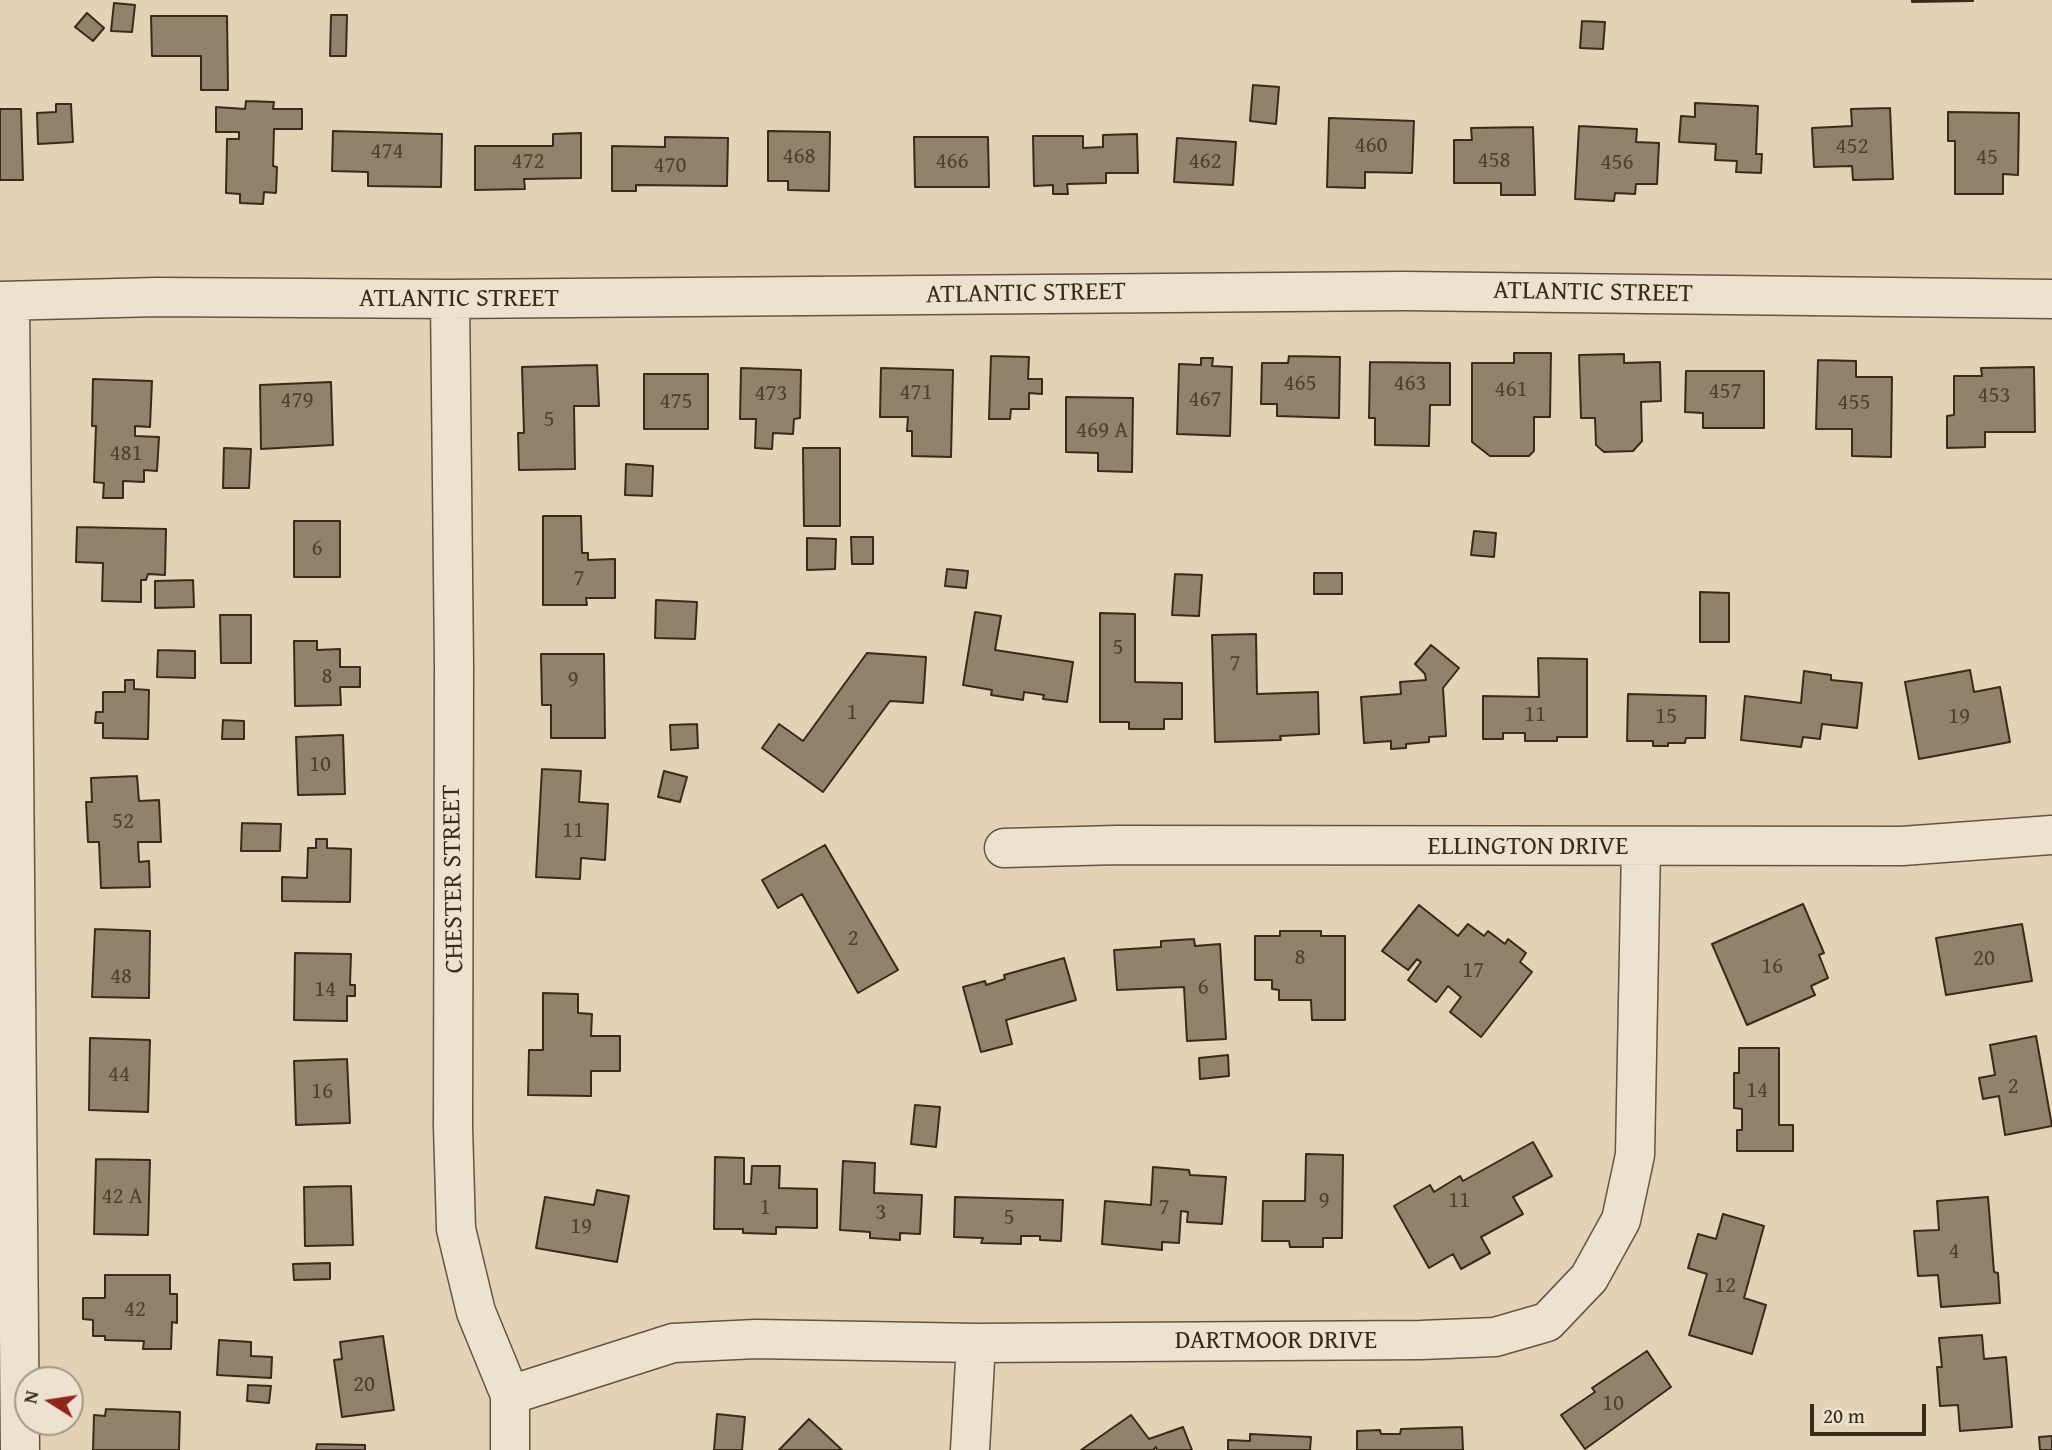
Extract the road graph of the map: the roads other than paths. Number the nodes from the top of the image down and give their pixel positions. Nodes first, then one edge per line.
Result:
1 (450, 299) junction
2 (2052, 299) edge
3 (5, 301) edge
4 (2052, 835) edge
5 (1641, 847) junction
6 (1004, 848) dead end
7 (976, 1343) junction
8 (510, 1395) junction
9 (20, 1450) edge
10 (510, 1450) edge
11 (970, 1450) edge

1 - 2 street, ATLANTIC STREET
1 - 3 street, ATLANTIC STREET
1 - 8 street, CHESTER STREET
3 - 9 street
4 - 5 street, ELLINGTON DRIVE
5 - 6 street, ELLINGTON DRIVE
5 - 7 street, DARTMOOR DRIVE
7 - 8 street, DARTMOOR DRIVE
7 - 11 street
8 - 10 street, CHESTER STREET

